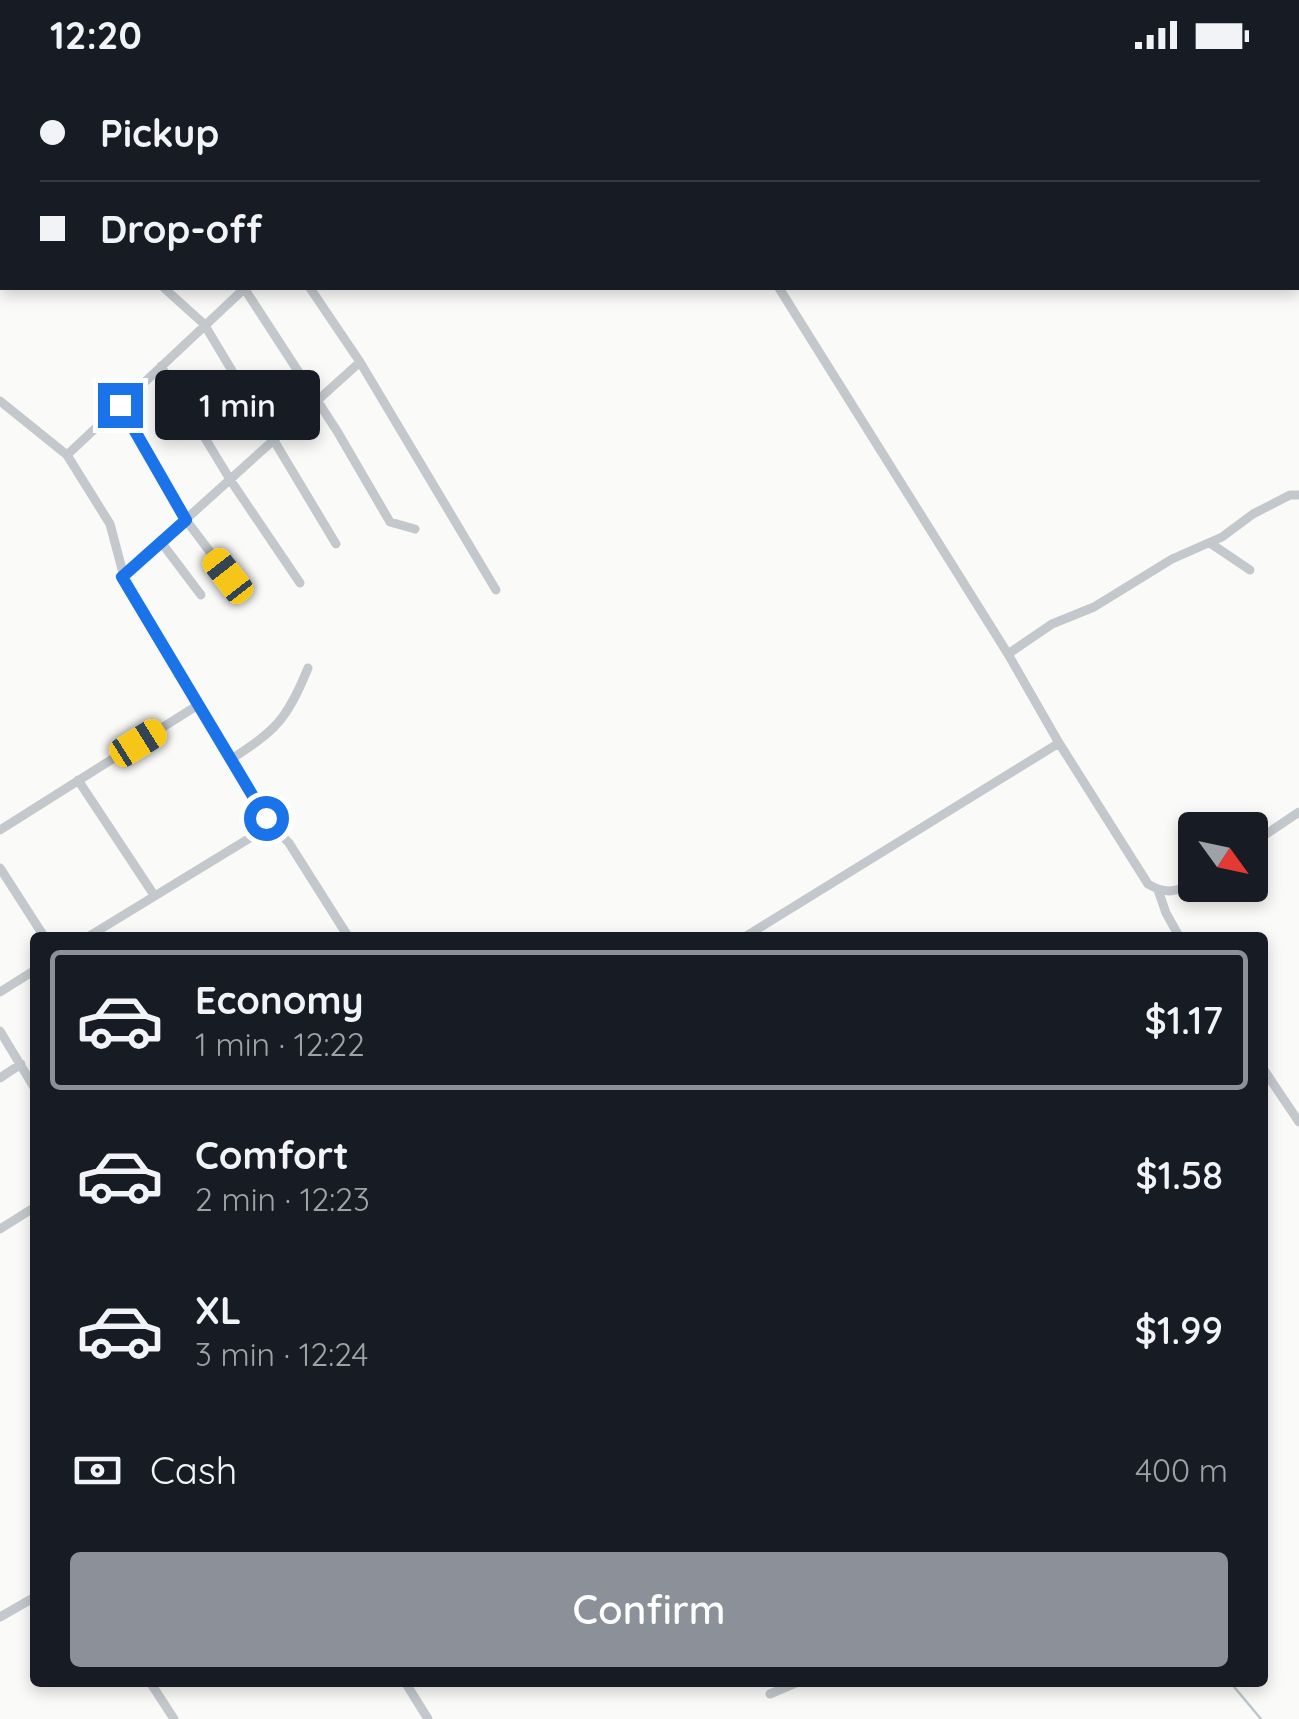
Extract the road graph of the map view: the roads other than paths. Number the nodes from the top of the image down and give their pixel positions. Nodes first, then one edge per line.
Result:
1 (166, 290) edge
2 (242, 290) edge
3 (245, 290) edge
4 (311, 290) edge
5 (780, 290) edge
6 (204, 324) junction
7 (360, 362) junction
8 (161, 366) junction
9 (0, 401) edge
10 (316, 403) junction
11 (120, 405) junction
12 (274, 441) junction
13 (67, 454) junction
14 (232, 481) junction
15 (1299, 495) edge
16 (186, 520) junction
17 (415, 530) dead end
18 (161, 542) junction
19 (1210, 543) junction
20 (336, 544) dead end
21 (1250, 570) dead end
22 (122, 577) junction
23 (300, 583) dead end
24 (496, 590) dead end
25 (241, 593) dead end
26 (201, 594) dead end
27 (1008, 654) junction
28 (308, 668) dead end
29 (198, 705) junction
30 (1059, 743) junction
31 (230, 760) junction
32 (78, 780) junction
33 (1299, 812) edge
34 (271, 825) junction
35 (0, 830) edge
36 (1268, 833) edge
37 (0, 868) edge
38 (1158, 890) junction
39 (1178, 890) edge
40 (154, 895) junction
41 (40, 932) edge
42 (95, 932) edge
43 (345, 932) edge
44 (753, 932) edge
45 (1177, 932) edge
46 (30, 973) edge
47 (0, 992) edge
48 (0, 1031) edge
49 (21, 1064) junction
50 (1268, 1076) edge
51 (0, 1078) edge
52 (30, 1081) edge
53 (1299, 1122) edge
54 (30, 1210) edge
55 (0, 1229) edge
56 (30, 1600) edge
57 (0, 1617) edge
58 (153, 1687) edge
59 (408, 1687) edge
60 (786, 1687) edge
61 (770, 1694) dead end
62 (174, 1719) edge
63 (428, 1719) edge

1 - 6 street
2 - 6 street
3 - 10 street
4 - 7 street
5 - 27 street
6 - 8 street
6 - 12 street
7 - 10 street
7 - 24 street
8 - 11 street
8 - 14 street
9 - 13 street
10 - 12 street
10 - 17 street
11 - 13 street
11 - 16 street
12 - 14 street
12 - 20 street
13 - 22 street
14 - 16 street
14 - 23 street
15 - 19 street
16 - 18 street
16 - 25 street
18 - 22 street
18 - 26 street
19 - 21 street
19 - 27 street
22 - 29 street
27 - 30 street
28 - 31 street
29 - 31 street
29 - 32 street
30 - 38 street
30 - 44 street
31 - 34 street
32 - 35 street
32 - 40 street
33 - 36 street
34 - 40 street
34 - 43 street
37 - 41 street
38 - 39 street
38 - 45 street
40 - 42 street
46 - 47 street
48 - 49 street
49 - 51 street
49 - 52 street
50 - 53 street
54 - 55 street
56 - 57 street
58 - 62 street
59 - 63 street
60 - 61 street

